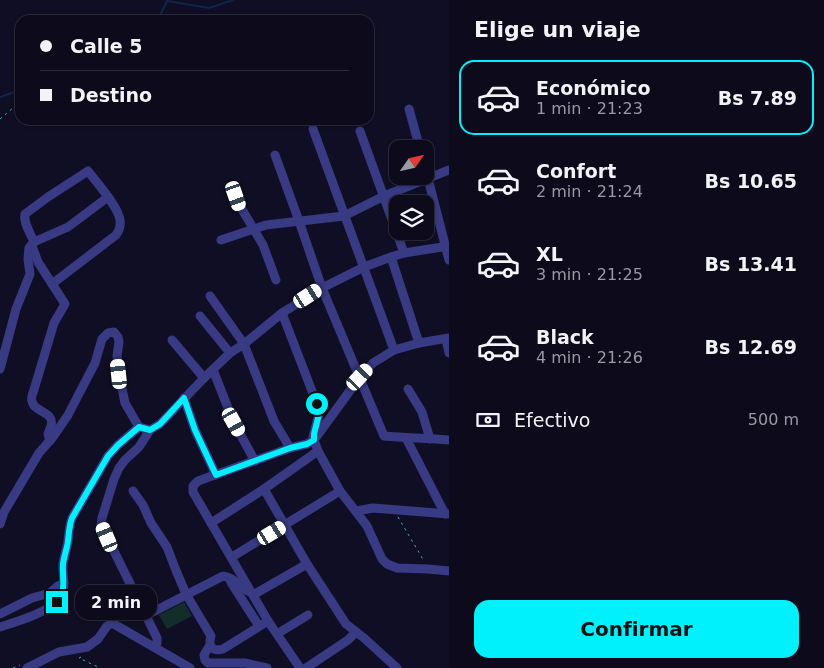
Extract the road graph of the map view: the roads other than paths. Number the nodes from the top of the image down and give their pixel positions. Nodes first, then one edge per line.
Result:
1 (409, 109) dead end
2 (313, 129) dead end
3 (360, 131) dead end
4 (418, 140) edge
5 (274, 155) dead end
6 (449, 170) edge
7 (434, 176) edge
8 (411, 185) edge
9 (430, 185) edge
10 (233, 186) dead end
11 (384, 196) junction
12 (108, 197) junction
13 (344, 216) junction
14 (299, 221) junction
15 (253, 229) junction
16 (220, 240) dead end
17 (33, 244) junction
18 (447, 246) edge
19 (404, 253) junction
20 (391, 257) junction
21 (449, 260) edge
22 (364, 267) junction
23 (276, 280) dead end
24 (52, 284) junction
25 (322, 288) junction
26 (210, 296) dead end
27 (282, 314) junction
28 (200, 316) dead end
29 (447, 338) edge
30 (172, 340) dead end
31 (419, 343) junction
32 (244, 344) junction
33 (394, 350) junction
34 (230, 353) junction
35 (449, 353) edge
36 (0, 369) edge
37 (213, 370) junction
38 (360, 377) junction
39 (204, 378) junction
40 (408, 389) dead end
41 (184, 398) junction
42 (139, 427) junction
43 (150, 430) junction
44 (406, 438) junction
45 (430, 438) junction
46 (314, 440) junction
47 (449, 440) edge
48 (50, 441) junction
49 (290, 448) junction
50 (318, 451) junction
51 (255, 461) junction
52 (216, 475) junction
53 (264, 489) junction
54 (133, 491) dead end
55 (340, 492) junction
56 (356, 511) junction
57 (447, 514) edge
58 (211, 523) junction
59 (0, 524) edge
60 (285, 525) junction
61 (232, 558) junction
62 (306, 564) junction
63 (449, 571) edge
64 (229, 578) junction
65 (64, 583) junction
66 (252, 593) junction
67 (186, 594) junction
68 (0, 614) edge
69 (147, 615) junction
70 (308, 615) dead end
71 (268, 621) junction
72 (259, 626) junction
73 (0, 627) edge
74 (356, 632) junction
75 (277, 634) junction
76 (210, 645) junction
77 (156, 647) junction
78 (392, 666) edge
79 (27, 668) edge
80 (190, 668) edge
81 (267, 668) edge
82 (300, 668) edge
83 (306, 668) edge

1 - 4 street
2 - 13 street
3 - 11 street
5 - 14 street
6 - 7 street
8 - 11 street
9 - 18 street
10 - 15 street
11 - 13 street
11 - 19 street
12 - 17 street
12 - 17 street
12 - 24 street
13 - 14 street
13 - 22 street
14 - 15 street
14 - 25 street
15 - 16 street
15 - 23 street
17 - 24 street
17 - 36 street
18 - 19 street
18 - 21 street
19 - 20 street
20 - 22 street
20 - 31 street
22 - 25 street
22 - 33 street
24 - 48 street
25 - 27 street
25 - 38 street
26 - 32 street
27 - 32 street
27 - 46 street
28 - 34 street
29 - 31 street
29 - 35 street
30 - 39 street
31 - 33 street
32 - 34 street
32 - 49 street
33 - 38 street
34 - 37 street
37 - 39 street
37 - 51 street
38 - 44 street
38 - 46 street
39 - 41 street
40 - 45 street
41 - 43 street
41 - 52 street
42 - 43 street
42 - 48 street
42 - 65 street
43 - 69 street
44 - 45 street
44 - 57 street
45 - 47 street
46 - 49 street
46 - 50 street
48 - 59 street
49 - 51 street
50 - 53 street
50 - 55 street
51 - 52 street
52 - 58 street
53 - 58 street
53 - 60 street
54 - 67 street
55 - 56 street
55 - 60 street
56 - 57 street
56 - 63 street
58 - 61 street
60 - 61 street
60 - 62 street
61 - 66 street
62 - 66 street
62 - 74 street
64 - 66 street
64 - 67 street
64 - 72 street
65 - 68 street
65 - 73 street
66 - 71 street
67 - 69 street
67 - 76 street
69 - 77 street
70 - 75 street
71 - 72 street
71 - 75 street
72 - 76 street
74 - 78 street
74 - 83 street
75 - 82 street
76 - 81 street
77 - 79 street
77 - 80 street

